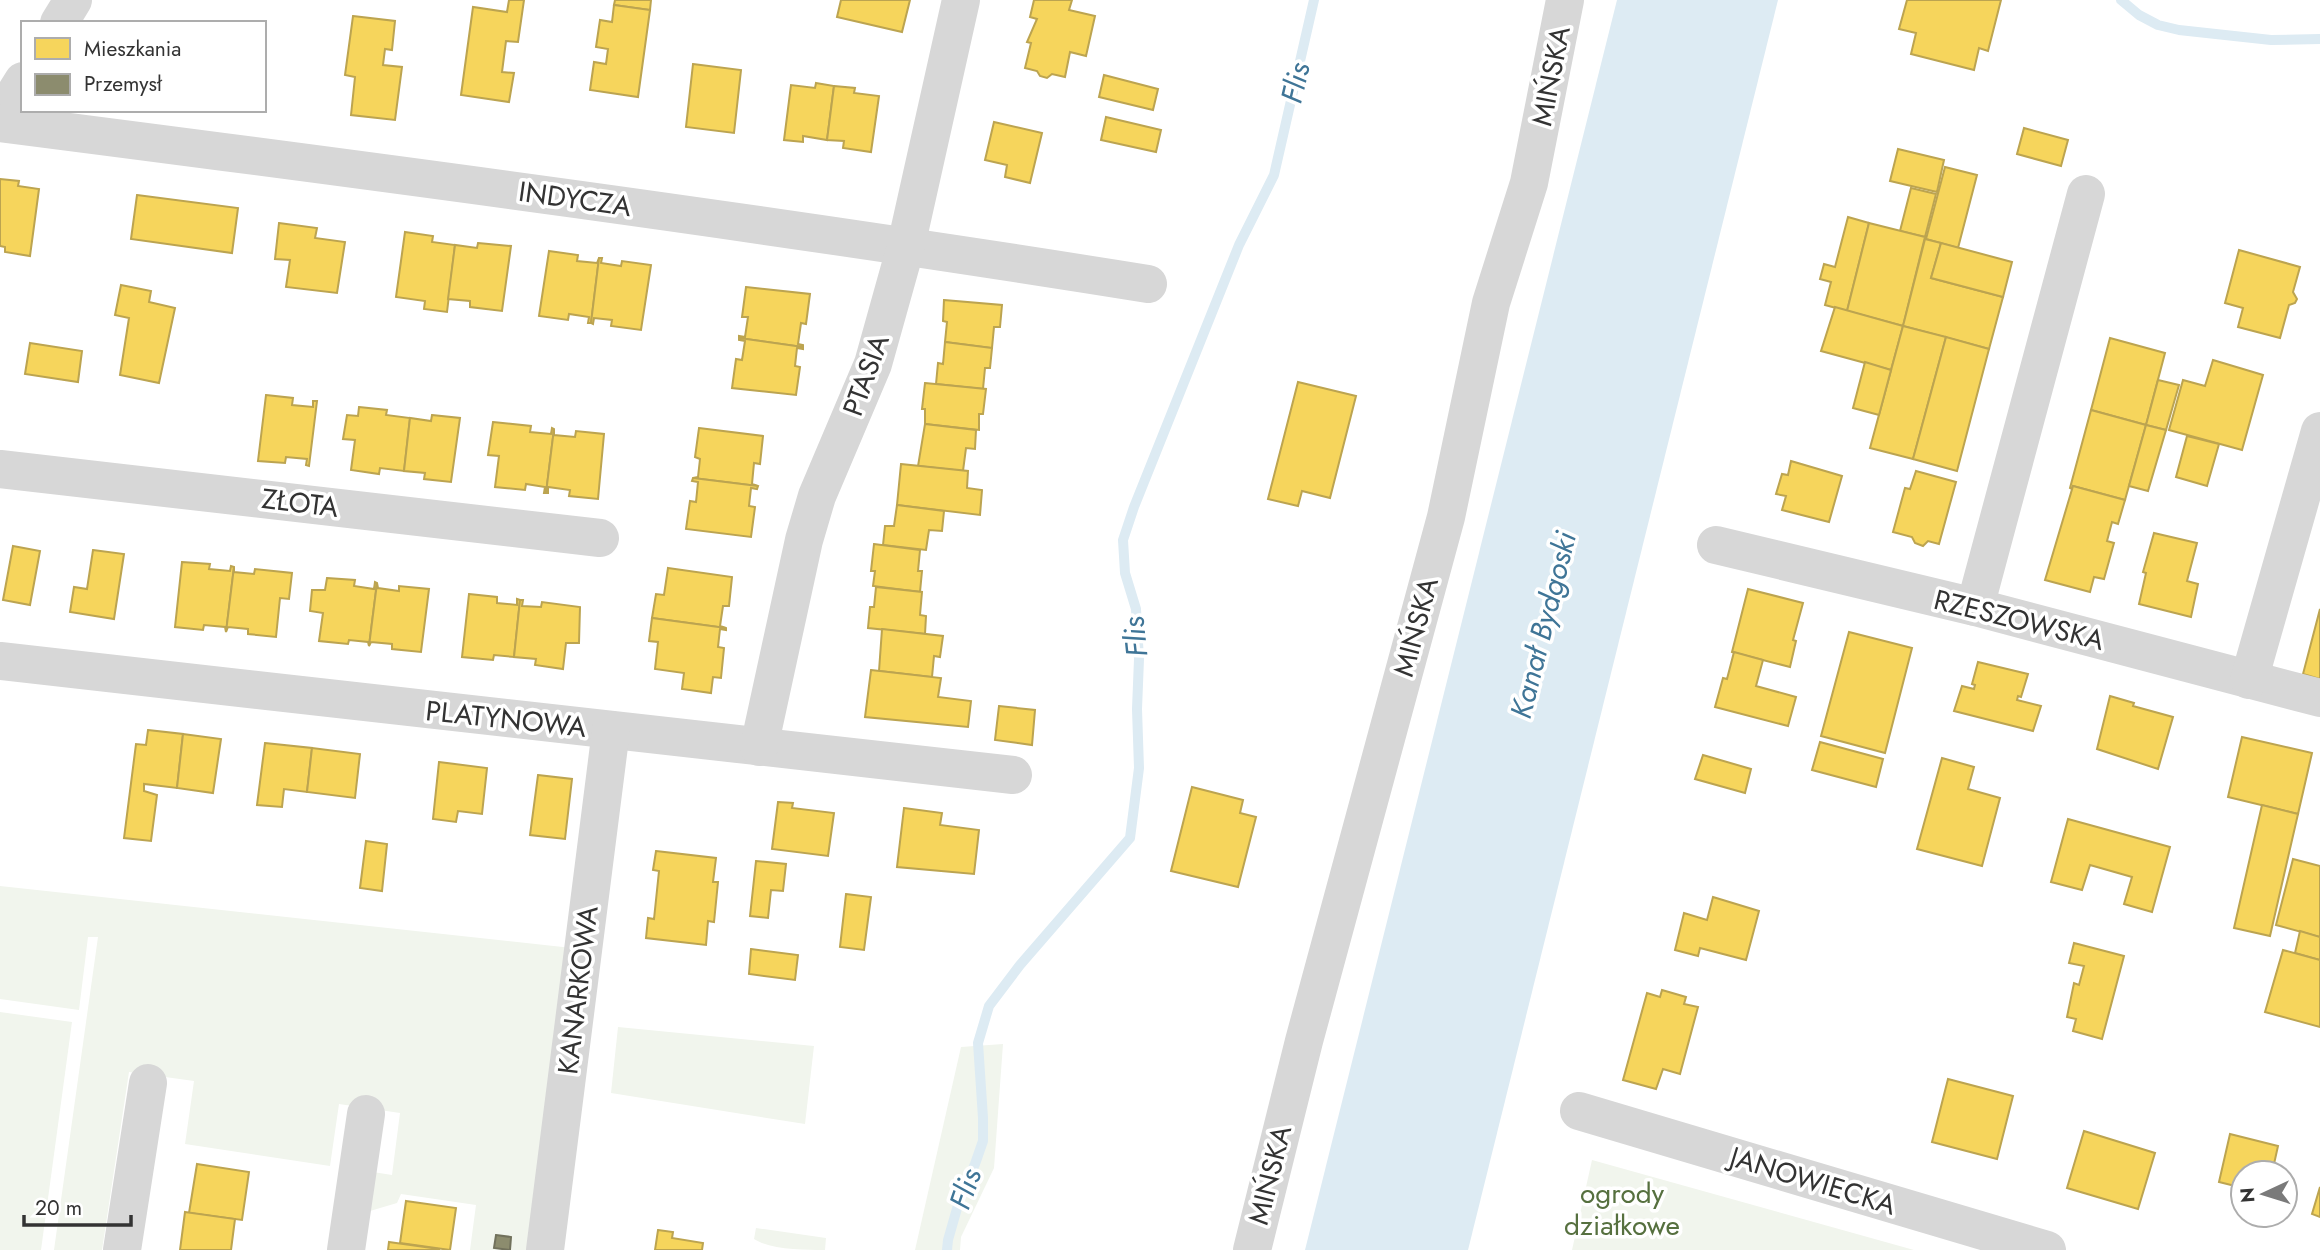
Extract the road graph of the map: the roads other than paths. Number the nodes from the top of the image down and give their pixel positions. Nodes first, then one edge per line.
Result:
1 (72, 0) edge
2 (961, 0) edge
3 (1565, 0) edge
4 (59, 21) edge
5 (21, 84) edge
6 (0, 120) edge
7 (2087, 194) dead end
8 (906, 246) junction
9 (1148, 284) dead end
10 (2320, 431) edge
11 (0, 469) edge
12 (600, 538) dead end
13 (1716, 545) dead end
14 (1975, 607) junction
15 (0, 661) edge
16 (2249, 680) junction
17 (2320, 698) edge
18 (611, 730) junction
19 (759, 747) junction
20 (1013, 775) dead end
21 (148, 1083) dead end
22 (1579, 1111) dead end
23 (366, 1114) dead end
24 (122, 1250) edge
25 (346, 1250) edge
26 (545, 1250) edge
27 (1252, 1250) edge
28 (2047, 1250) edge

1 - 4 street
2 - 8 street, PTASIA
3 - 27 street, MIŃSKA
5 - 6 street
6 - 8 street, INDYCZA
7 - 14 street
8 - 9 street, INDYCZA
8 - 19 street, PTASIA
10 - 16 street
11 - 12 street, ZŁOTA
13 - 14 street, RZESZOWSKA
14 - 16 street, RZESZOWSKA
15 - 18 street, PLATYNOWA
16 - 17 street, RZESZOWSKA
18 - 19 street, PLATYNOWA
18 - 26 street, KANARKOWA
19 - 20 street, PLATYNOWA
21 - 24 street
22 - 28 street, JANOWIECKA
23 - 25 street

